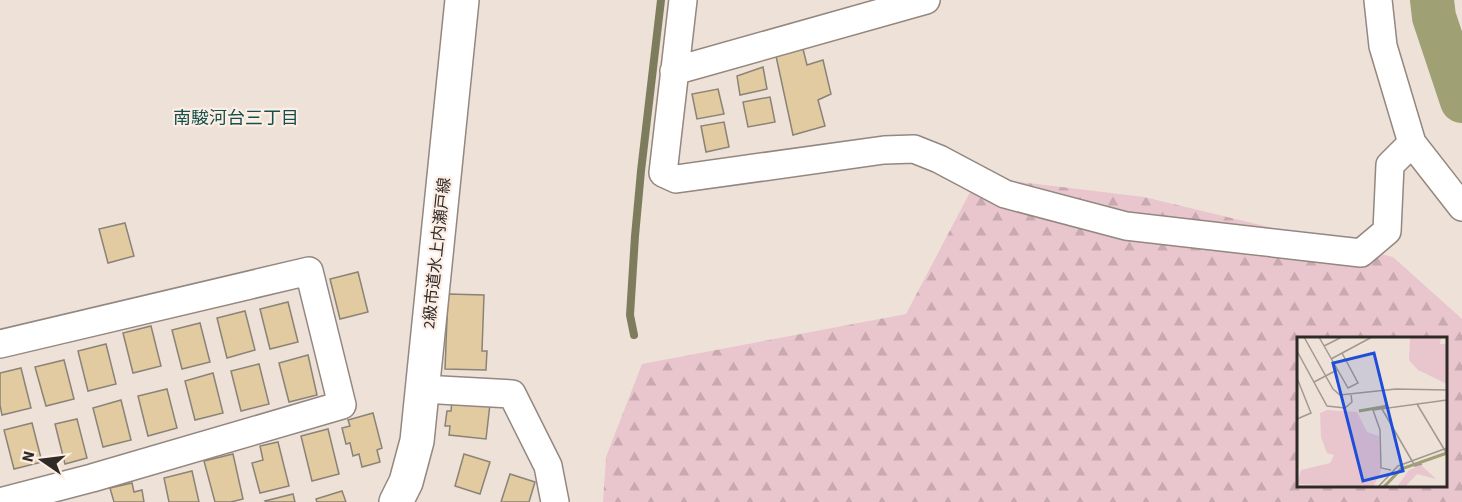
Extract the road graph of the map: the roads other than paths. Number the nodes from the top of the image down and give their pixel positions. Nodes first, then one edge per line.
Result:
1 (462, 0) edge
2 (683, 0) edge
3 (926, 0) edge
4 (1378, 0) edge
5 (674, 71) junction
6 (1412, 143) junction
7 (1462, 207) edge
8 (0, 344) edge
9 (422, 389) junction
10 (95, 490) edge
11 (0, 502) edge
12 (396, 502) edge
13 (555, 502) edge

1 - 9 street, 2級市道水上内瀬戸線
2 - 5 street
3 - 5 street
4 - 6 street
5 - 6 street
6 - 7 street
8 - 10 street
9 - 12 street, 2級市道水上内瀬戸線
9 - 13 street
10 - 11 street

